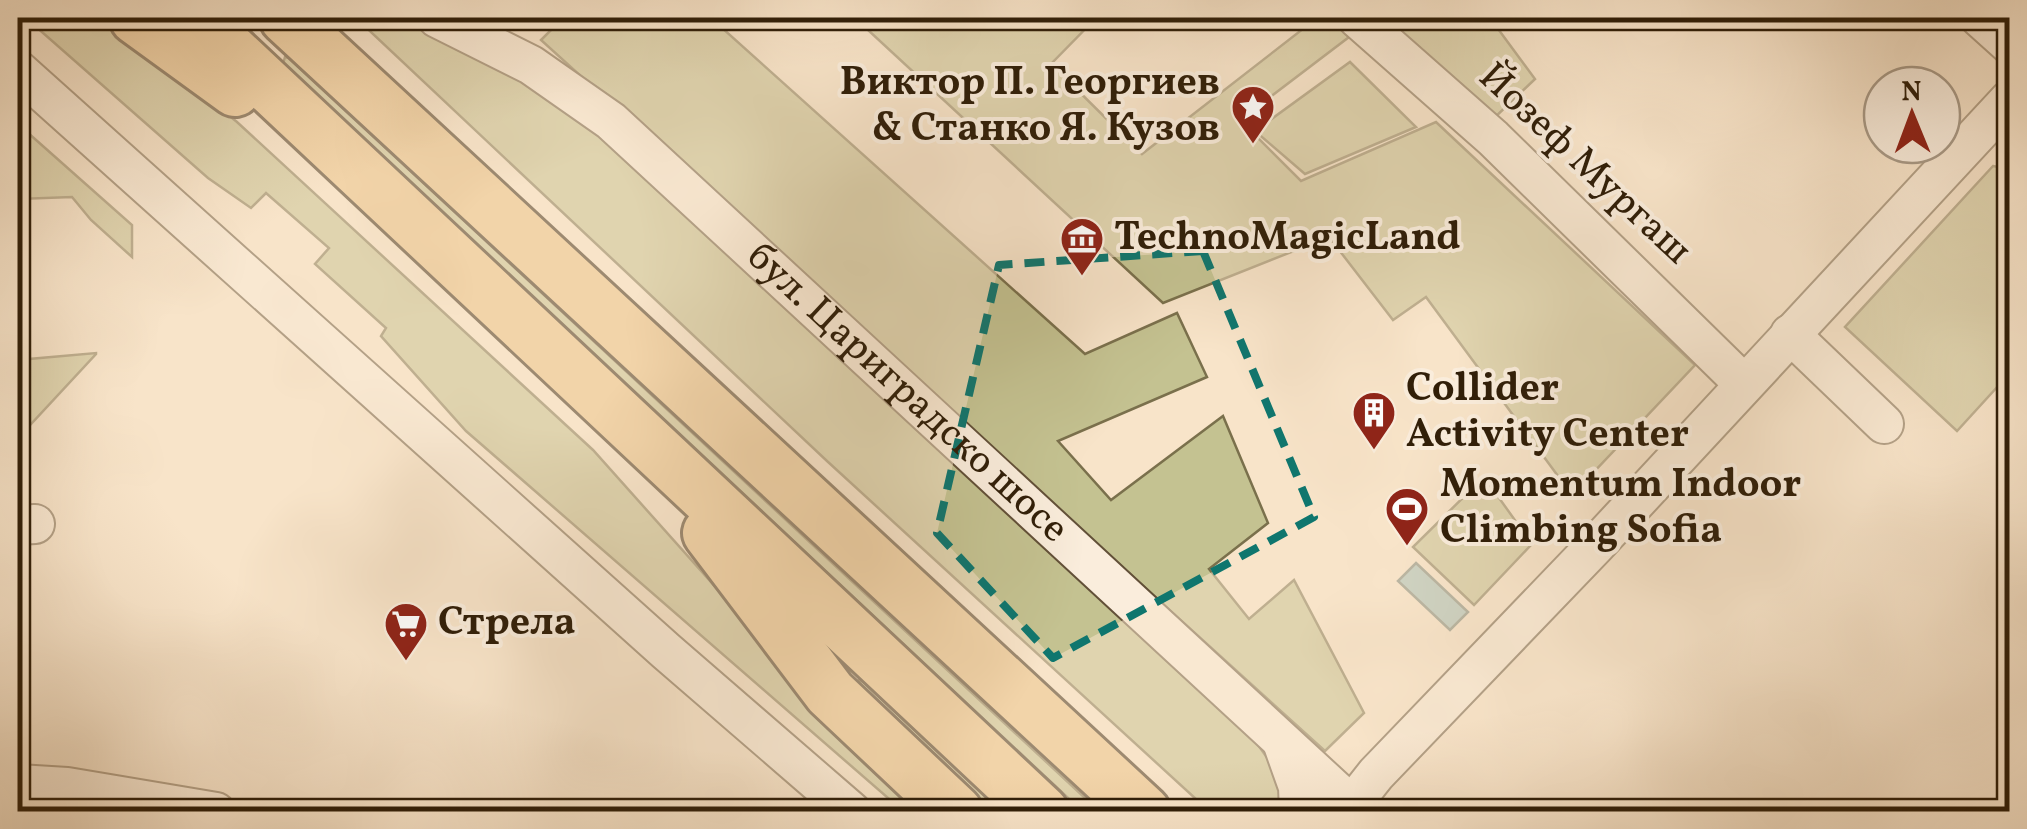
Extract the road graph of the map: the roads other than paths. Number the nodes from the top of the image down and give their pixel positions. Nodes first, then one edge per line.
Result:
1 (136, 18) edge
2 (196, 18) edge
3 (286, 18) edge
4 (336, 18) edge
5 (438, 18) edge
6 (1357, 18) edge
7 (1980, 18) edge
8 (2010, 44) edge
9 (18, 70) edge
10 (2010, 99) edge
11 (444, 164) junction
12 (376, 188) junction
13 (1790, 334) junction
14 (1744, 384) junction
15 (617, 412) junction
16 (1884, 424) dead end
17 (1281, 739) junction
18 (18, 784) edge
19 (1352, 809) edge
20 (216, 812) edge
21 (852, 812) edge
22 (956, 812) edge
23 (1042, 812) edge
24 (1144, 812) edge
25 (1299, 812) edge

1 - 12 highway
2 - 12 highway
3 - 11 highway
4 - 11 highway
5 - 17 street, бул. Цариградско шосе
6 - 14 street, Йозеф Мургаш
7 - 8 street
9 - 21 street
10 - 13 street
11 - 24 highway
12 - 15 highway
13 - 14 street
13 - 16 street
14 - 19 street
15 - 22 highway
15 - 23 highway
17 - 19 street, бул. Цариградско шосе
17 - 25 street
18 - 20 street

